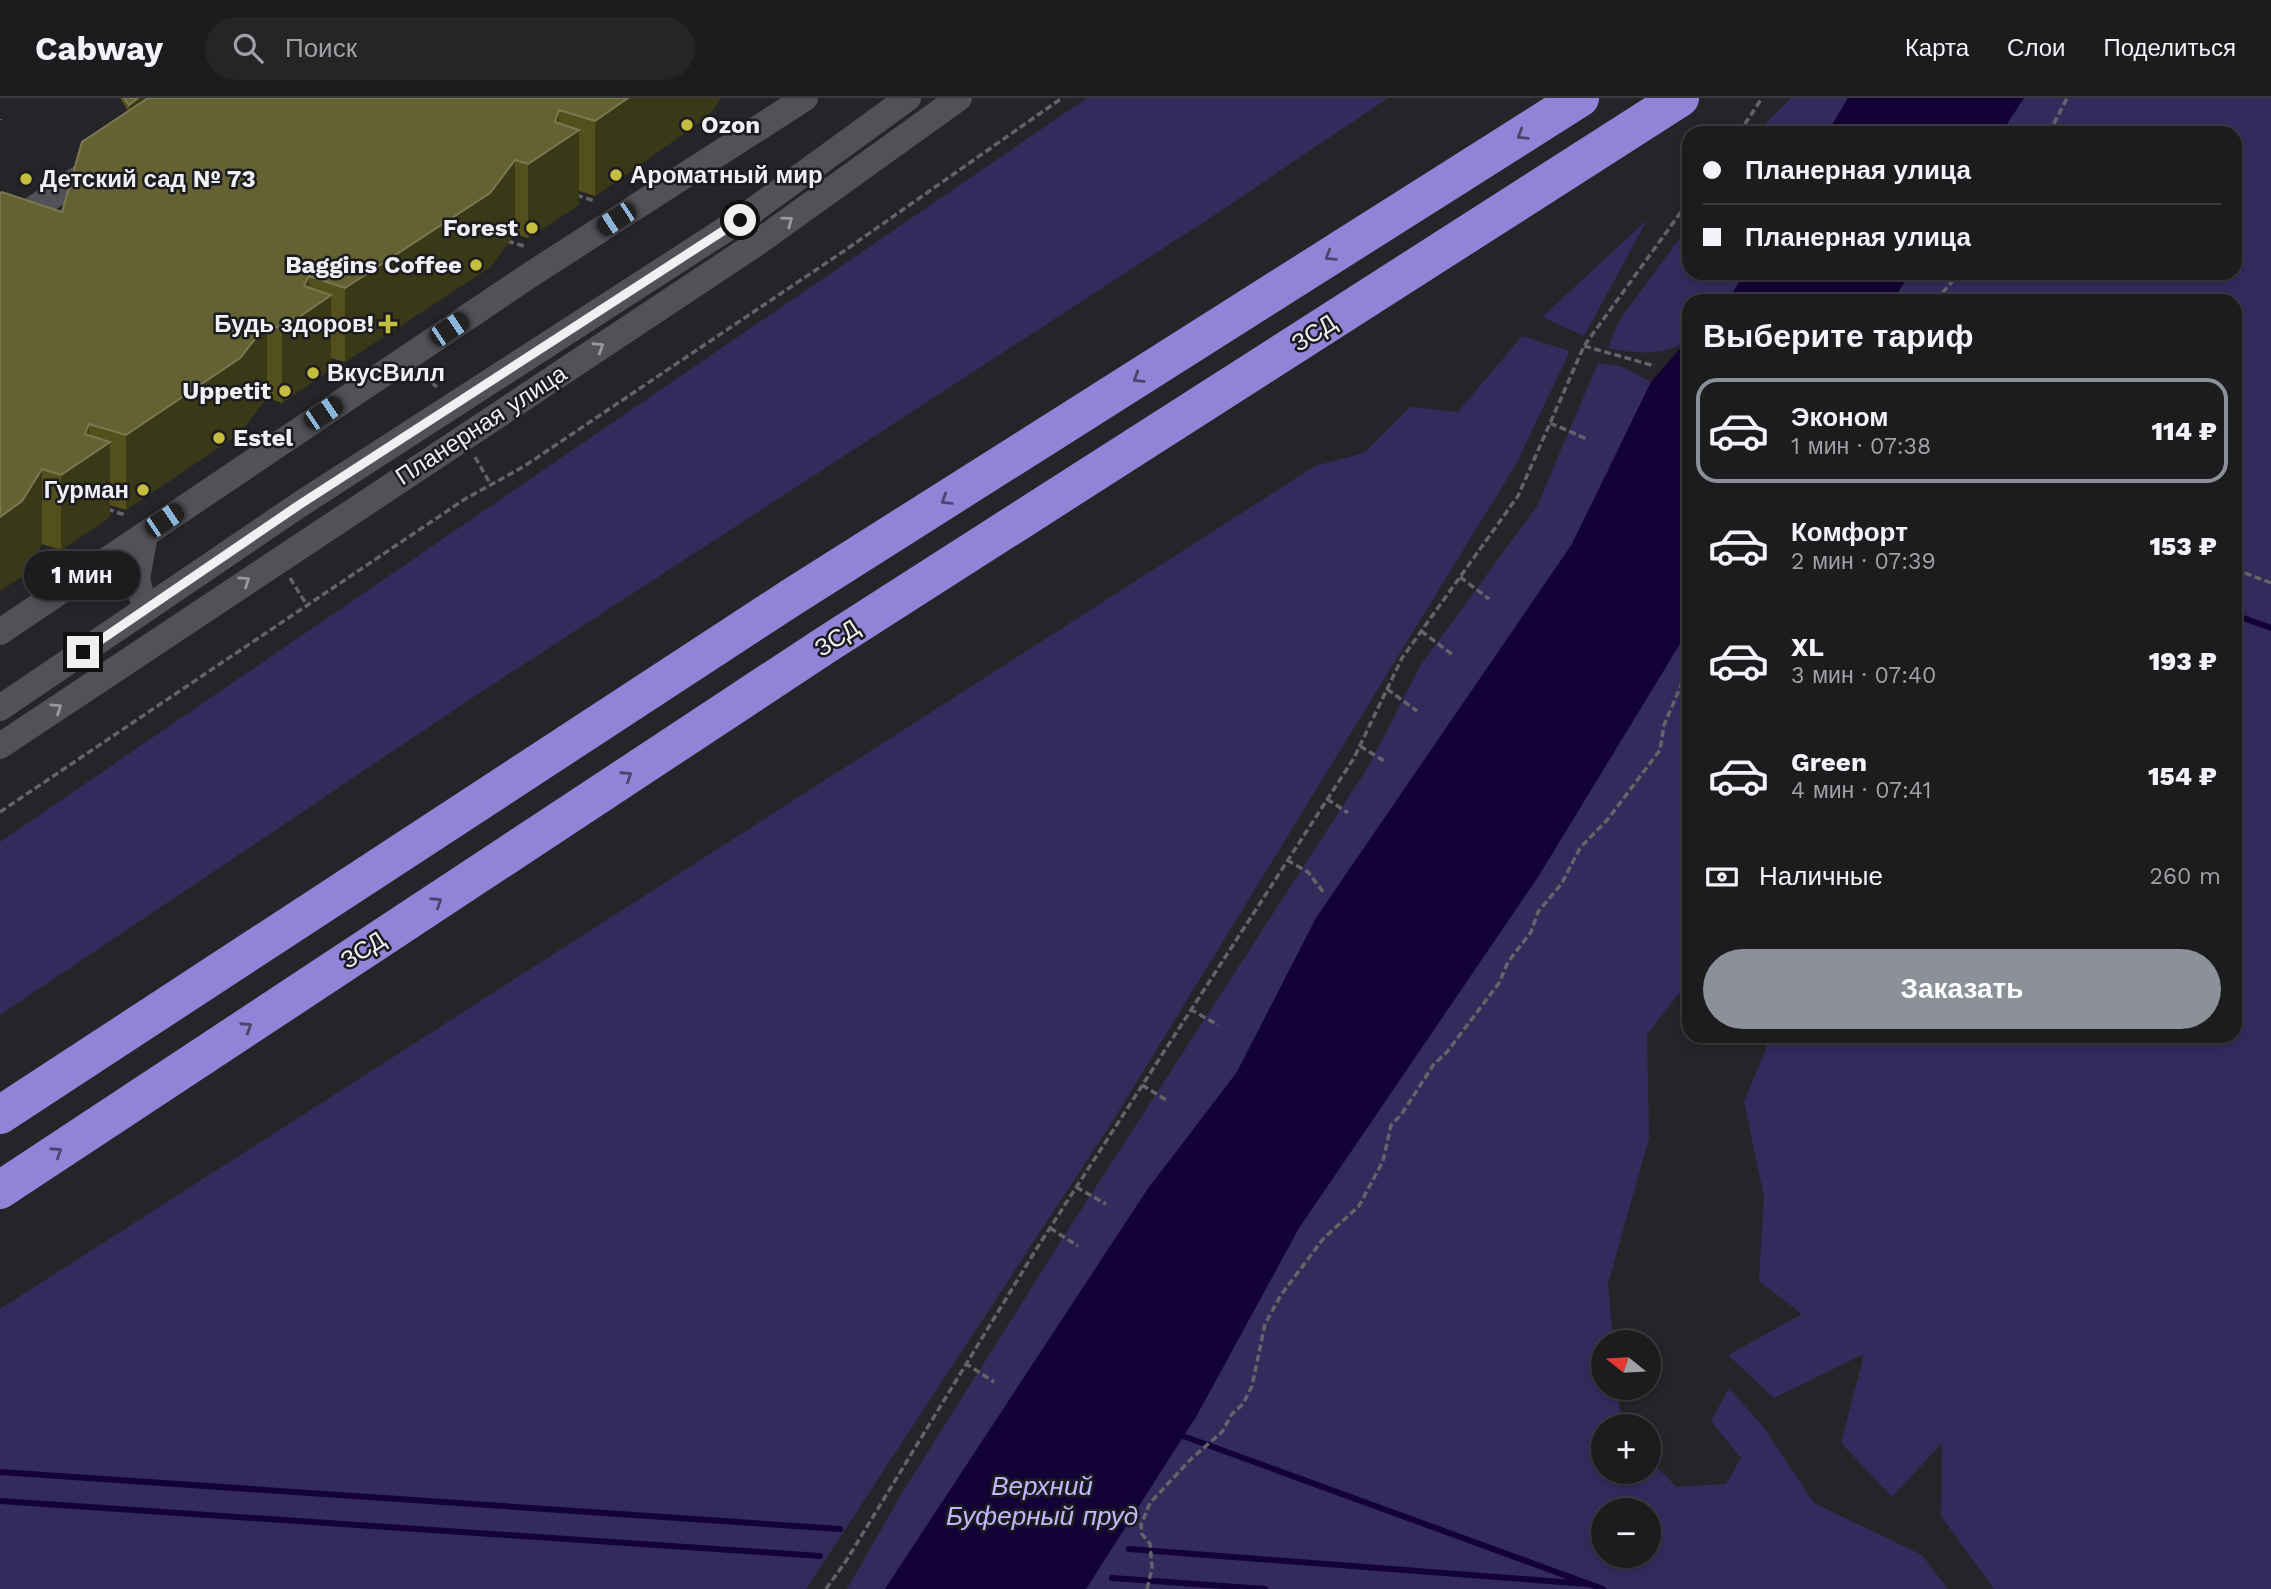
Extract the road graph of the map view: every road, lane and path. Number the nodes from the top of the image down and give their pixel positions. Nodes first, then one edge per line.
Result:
1 (806, 98) edge
2 (908, 98) edge
3 (959, 98) edge
4 (1062, 98) edge
5 (1580, 98) edge
6 (1680, 98) edge
7 (1762, 98) edge
8 (2067, 98) edge
9 (1744, 126) edge
10 (2053, 126) edge
11 (120, 152) edge
12 (570, 193) dead end
13 (595, 201) dead end
14 (1682, 211) edge
15 (17, 230) edge
16 (497, 238) edge
17 (527, 247) dead end
18 (1953, 280) edge
19 (1942, 294) edge
20 (1584, 346) junction
21 (320, 359) dead end
22 (1655, 366) dead end
23 (346, 368) dead end
24 (1550, 423) junction
25 (1587, 439) dead end
26 (100, 507) dead end
27 (125, 515) dead end
28 (145, 534) junction
29 (278, 559) junction
30 (2242, 572) edge
31 (1460, 577) junction
32 (2271, 583) edge
33 (1489, 599) dead end
34 (308, 607) junction
35 (145, 610) junction
36 (0, 632) edge
37 (1421, 632) junction
38 (1453, 655) dead end
39 (1682, 683) edge
40 (1387, 689) junction
41 (0, 708) edge
42 (1417, 711) dead end
43 (0, 746) edge
44 (1360, 746) junction
45 (1384, 761) dead end
46 (1327, 799) junction
47 (0, 813) edge
48 (1348, 813) dead end
49 (1287, 860) junction
50 (1324, 893) dead end
51 (1191, 1009) junction
52 (1218, 1025) dead end
53 (1142, 1085) junction
54 (1168, 1101) dead end
55 (0, 1115) edge
56 (1076, 1187) junction
57 (0, 1190) edge
58 (1106, 1204) dead end
59 (1050, 1227) junction
60 (1078, 1246) dead end
61 (965, 1363) junction
62 (994, 1382) dead end
63 (826, 1589) edge
64 (1147, 1589) edge

1 - 28 street
2 - 35 street, Планерная улица
29 -> 3 street, Планерная улица
4 - 34 path
5 -> 55 highway
57 -> 6 highway, ЗСД
7 - 9 path
8 - 10 path
11 - 15 street
12 - 13 path
14 - 20 path
16 - 17 path
18 - 19 path
20 - 22 path
20 - 24 path
21 - 23 path
24 - 25 path
24 - 31 path
26 - 27 path
28 - 35 street
28 - 36 street
29 - 34 path
43 -> 29 street, Планерная улица
30 - 32 path
31 - 33 path
31 - 37 path
34 - 47 path
35 - 41 street, Планерная улица
37 - 38 path
37 - 40 path
39 - 64 path
40 - 42 path
40 - 44 path
44 - 45 path
44 - 46 path
46 - 48 path
46 - 49 path
49 - 50 path
49 - 51 path
51 - 52 path
51 - 53 path
53 - 54 path
53 - 56 path
56 - 58 path
56 - 59 path
59 - 60 path
59 - 61 path
61 - 62 path
61 - 63 path

